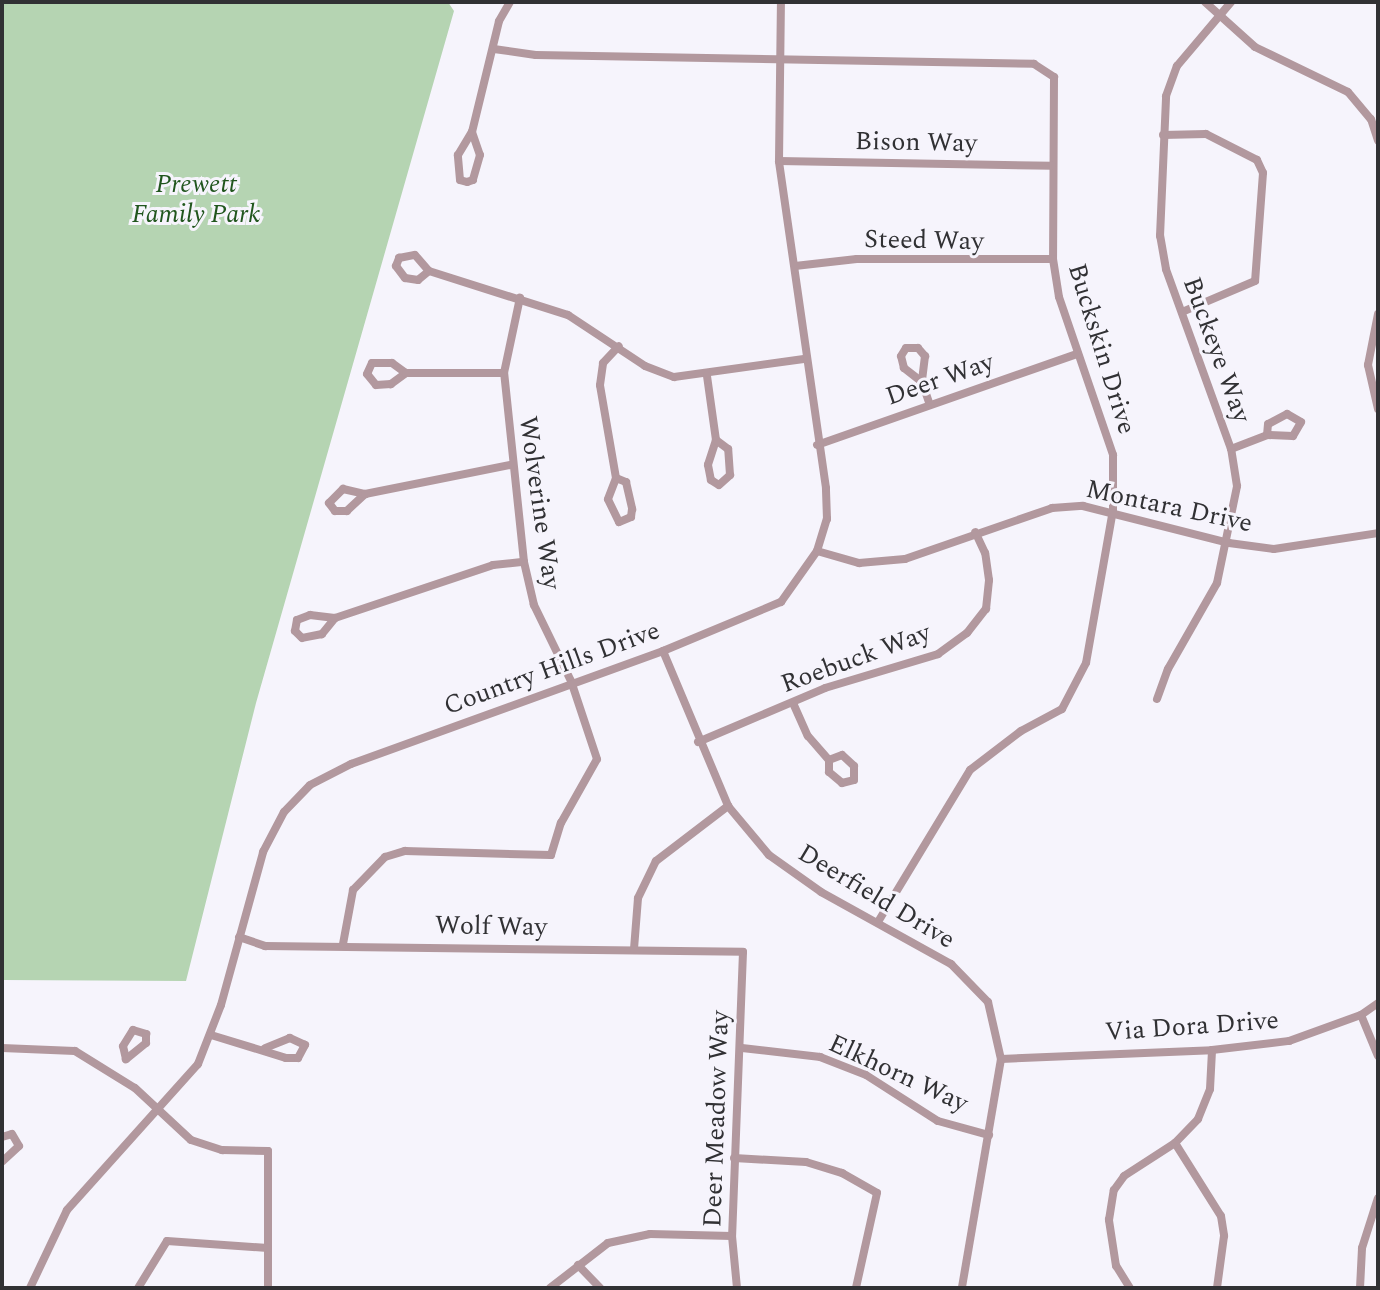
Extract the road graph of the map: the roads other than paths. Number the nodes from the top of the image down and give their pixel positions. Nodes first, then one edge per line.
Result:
1 (510, 2) edge
2 (781, 2) edge
3 (1205, 2) edge
4 (1231, 2) edge
5 (1219, 15) junction
6 (494, 49) junction
7 (780, 60) junction
8 (1374, 116) edge
9 (472, 132) junction
10 (1163, 135) junction
11 (1378, 141) edge
12 (779, 161) junction
13 (1052, 166) junction
14 (1053, 259) junction
15 (795, 266) junction
16 (429, 271) dead end
17 (520, 298) junction
18 (1182, 312) junction
19 (1378, 314) edge
20 (619, 346) junction
21 (1077, 354) junction
22 (804, 359) junction
23 (406, 373) dead end
24 (504, 373) junction
25 (707, 376) junction
26 (922, 382) dead end
27 (930, 405) junction
28 (1378, 409) edge
29 (1267, 435) dead end
30 (716, 440) junction
31 (817, 445) junction
32 (1231, 449) junction
33 (510, 465) junction
34 (616, 478) junction
35 (365, 494) dead end
36 (1113, 510) junction
37 (975, 532) junction
38 (1378, 533) edge
39 (1229, 543) junction
40 (817, 551) junction
41 (524, 562) junction
42 (335, 618) junction
43 (663, 651) junction
44 (571, 681) junction
45 (1157, 699) dead end
46 (793, 703) junction
47 (698, 742) junction
48 (829, 760) dead end
49 (728, 806) junction
50 (878, 922) junction
51 (239, 937) junction
52 (343, 944) junction
53 (634, 949) junction
54 (743, 952) joint
55 (1378, 1003) edge
56 (1361, 1015) junction
57 (211, 1035) junction
58 (2, 1048) edge
59 (265, 1048) dead end
60 (742, 1048) junction
61 (1212, 1050) junction
62 (1378, 1056) edge
63 (126, 1059) dead end
64 (1001, 1059) junction
65 (118, 1075) junction
66 (159, 1111) junction
67 (989, 1135) junction
68 (2, 1137) edge
69 (1175, 1143) junction
70 (734, 1158) junction
71 (2, 1162) edge
72 (1378, 1198) edge
73 (732, 1236) junction
74 (268, 1248) junction
75 (578, 1265) junction
76 (30, 1288) edge
77 (138, 1288) edge
78 (268, 1288) edge
79 (550, 1288) edge
80 (600, 1288) edge
81 (737, 1288) edge
82 (856, 1288) edge
83 (962, 1288) edge
84 (1130, 1288) edge
85 (1217, 1288) edge
86 (1360, 1288) edge

1 - 6 street
2 - 7 street, Country Hills Drive
3 - 5 street
4 - 5 street, Buckeye Way
5 - 8 street
5 - 10 street, Buckeye Way
6 - 7 street, Buckskin Drive
6 - 9 street
7 - 12 street, Country Hills Drive
7 - 13 street, Buckskin Drive
8 - 11 street
9 - 9 street
10 - 18 street, Buckeye Way
10 - 18 street
12 - 13 street, Bison Way
12 - 15 street, Country Hills Drive
13 - 14 street, Buckskin Drive
14 - 15 street, Steed Way
14 - 21 street, Buckskin Drive
15 - 22 street, Country Hills Drive
16 - 17 street
17 - 20 street
17 - 24 street, Wolverine Way
18 - 32 street, Buckeye Way
19 - 28 street
20 - 25 street
20 - 34 street
21 - 27 street, Deer Way
21 - 36 street, Buckskin Drive
22 - 25 street
22 - 31 street, Country Hills Drive
23 - 24 street
24 - 33 street, Wolverine Way
25 - 30 street
26 - 27 street
27 - 31 street, Deer Way
29 - 32 street
30 - 30 street
31 - 40 street, Country Hills Drive
32 - 39 street, Buckeye Way
33 - 35 street
33 - 41 street, Wolverine Way
34 - 34 street
36 - 37 street, Montara Drive
36 - 39 street, Montara Drive
36 - 50 street, Buckskin Drive
37 - 40 street, Montara Drive
37 - 46 street, Roebuck Way
38 - 39 street, Montara Drive
39 - 45 street, Buckeye Way
40 - 43 street, Country Hills Drive
41 - 42 street
41 - 44 street, Wolverine Way
42 - 42 street
43 - 44 street, Country Hills Drive
43 - 47 street, Deerfield Drive
44 - 51 street, Country Hills Drive
44 - 52 street, Wolverine Way
46 - 47 street, Roebuck Way
46 - 48 street
47 - 49 street, Deerfield Drive
49 - 50 street, Deerfield Drive
49 - 53 street
50 - 64 street, Deerfield Drive
51 - 52 street, Wolf Way
51 - 57 street, Country Hills Drive
52 - 53 street, Wolf Way
53 - 54 street, Wolf Way
54 - 60 street, Deer Meadow Way
55 - 56 street, Via Dora Drive
56 - 61 street, Via Dora Drive
56 - 62 street
57 - 59 street
57 - 66 street, Country Hills Drive
58 - 65 street
60 - 67 street, Elkhorn Way
60 - 70 street, Deer Meadow Way
61 - 64 street, Via Dora Drive
61 - 69 street
63 - 65 street
64 - 67 street, Deerfield Drive
65 - 66 street
66 - 74 street
66 - 76 street, Country Hills Drive
67 - 83 street, Deerfield Drive
68 - 71 street
69 - 84 street
69 - 85 street
70 - 73 street, Deer Meadow Way
70 - 82 street
72 - 86 street
73 - 75 street
73 - 81 street, Deer Meadow Way
74 - 77 street
74 - 78 street
75 - 79 street
75 - 80 street

